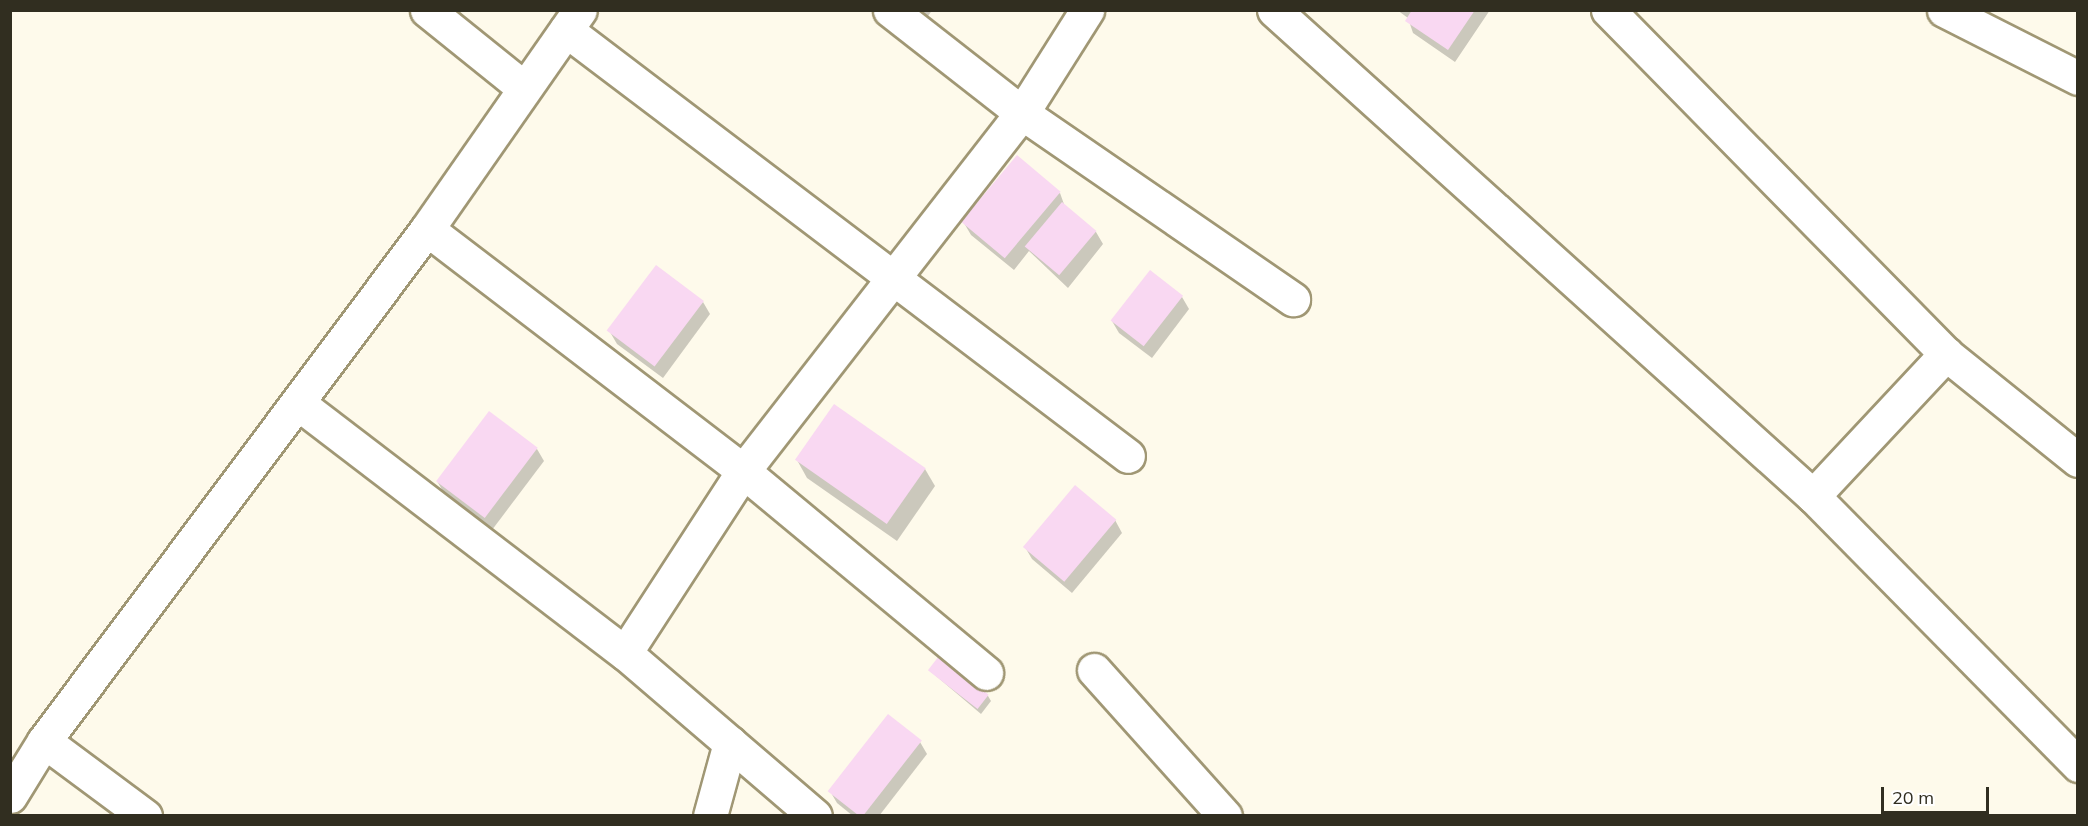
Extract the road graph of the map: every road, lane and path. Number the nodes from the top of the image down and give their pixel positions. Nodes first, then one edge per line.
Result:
1 (427, 10) edge
2 (890, 10) edge
3 (1087, 10) edge
4 (1274, 10) edge
5 (1608, 10) edge
6 (1944, 10) edge
7 (573, 20) edge
8 (2078, 78) edge
9 (524, 88) junction
10 (1022, 113) junction
11 (427, 229) junction
12 (893, 278) junction
13 (1293, 299) dead end
14 (1946, 354) junction
15 (299, 404) junction
16 (1128, 456) dead end
17 (2078, 460) edge
18 (742, 471) junction
19 (1813, 496) junction
20 (625, 653) junction
21 (1094, 670) dead end
22 (986, 673) dead end
23 (44, 741) junction
24 (730, 743) junction
25 (2078, 765) edge
26 (10, 796) edge
27 (145, 816) edge
28 (710, 816) edge
29 (815, 816) edge
30 (1225, 816) edge

1 - 9 street
2 - 10 street
3 - 10 street
4 - 19 street
5 - 14 street
6 - 8 street
7 - 9 street
7 - 12 street
9 - 11 street
10 - 12 street
10 - 13 street
11 - 15 street
11 - 18 street
12 - 16 street
12 - 18 street
14 - 17 street
14 - 19 street
15 - 20 street
15 - 23 street
18 - 20 street
18 - 22 street
19 - 25 street
20 - 24 street
21 - 30 street
23 - 26 street
23 - 27 street
24 - 28 street
24 - 29 street

